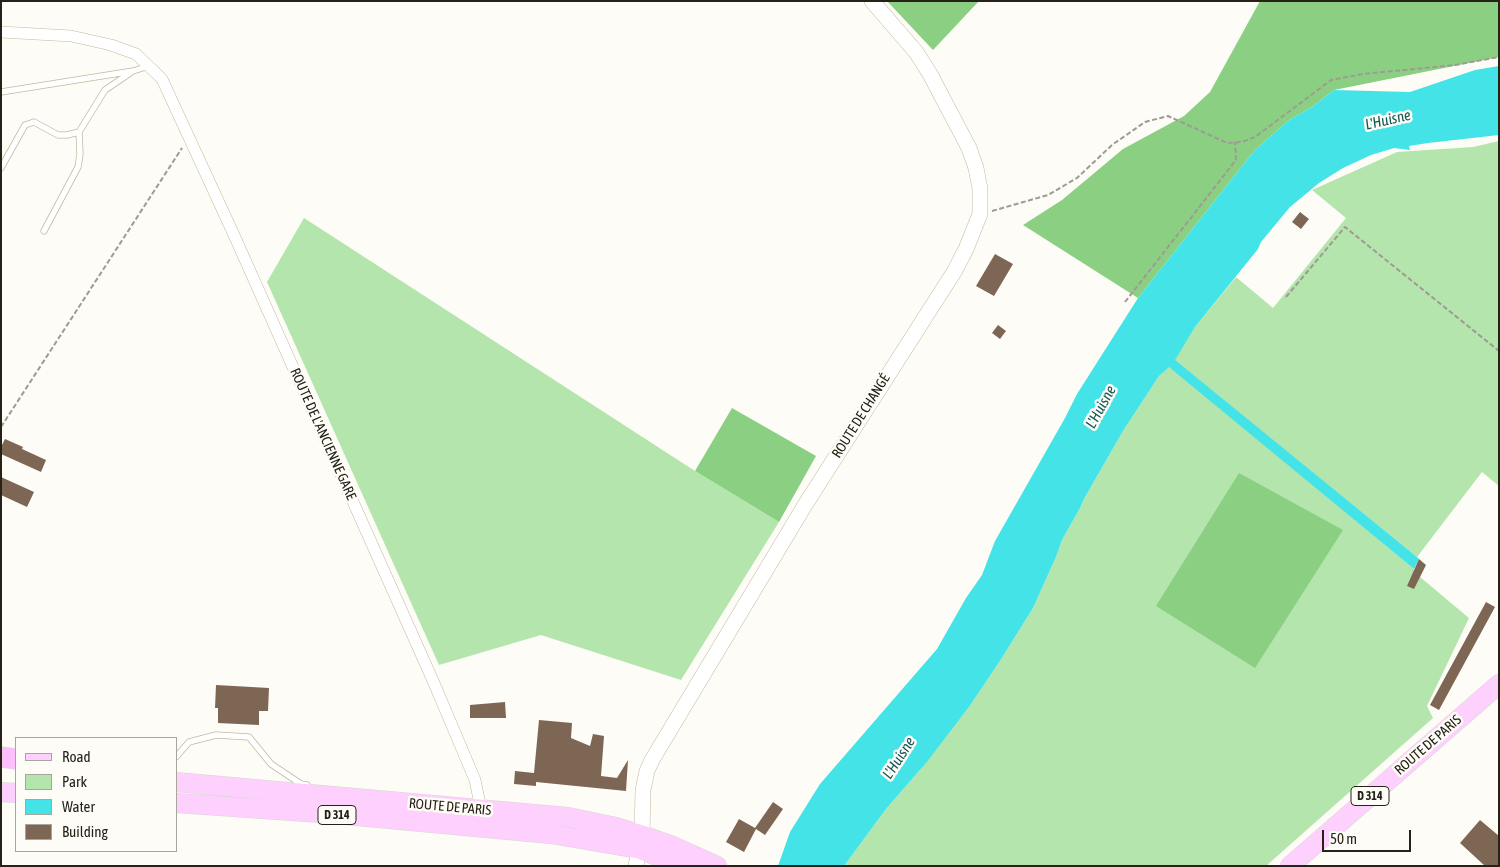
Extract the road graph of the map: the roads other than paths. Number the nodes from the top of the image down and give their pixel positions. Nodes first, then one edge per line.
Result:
1 (872, 1) edge
2 (1, 32) edge
3 (149, 66) junction
4 (133, 71) junction
5 (1, 92) edge
6 (79, 132) junction
7 (1, 168) edge
8 (44, 231) dead end
9 (1499, 684) edge
10 (178, 755) edge
11 (1, 757) edge
12 (15, 758) edge
13 (1, 767) edge
14 (15, 768) edge
15 (178, 782) edge
16 (310, 786) dead end
17 (329, 789) dead end
18 (1, 792) edge
19 (15, 792) edge
20 (361, 799) junction
21 (178, 803) edge
22 (481, 809) junction
23 (639, 850) edge
24 (682, 866) edge
25 (716, 866) edge
26 (1290, 866) edge

1 - 23 street, ROUTE DE CHANGÉ
2 - 3 street, ROUTE DE L'ANCIENNE GARE
3 - 4 lane
3 - 22 street, ROUTE DE L'ANCIENNE GARE
4 - 5 lane
4 - 6 lane
6 - 7 lane
6 - 8 lane
9 - 26 main road, ROUTE DE PARIS / D 314
10 - 16 lane
11 - 12 highway
13 - 14 main road
15 - 20 main road, ROUTE DE PARIS / D 314
17 - 20 lane
18 - 19 main road
20 - 22 main road, ROUTE DE PARIS / D 314
21 - 23 main road, ROUTE DE PARIS / D 314
22 - 23 main road, ROUTE DE PARIS / D 314
23 - 24 main road, ROUTE DE PARIS / D 314
23 - 25 main road, ROUTE DE PARIS / D 314

